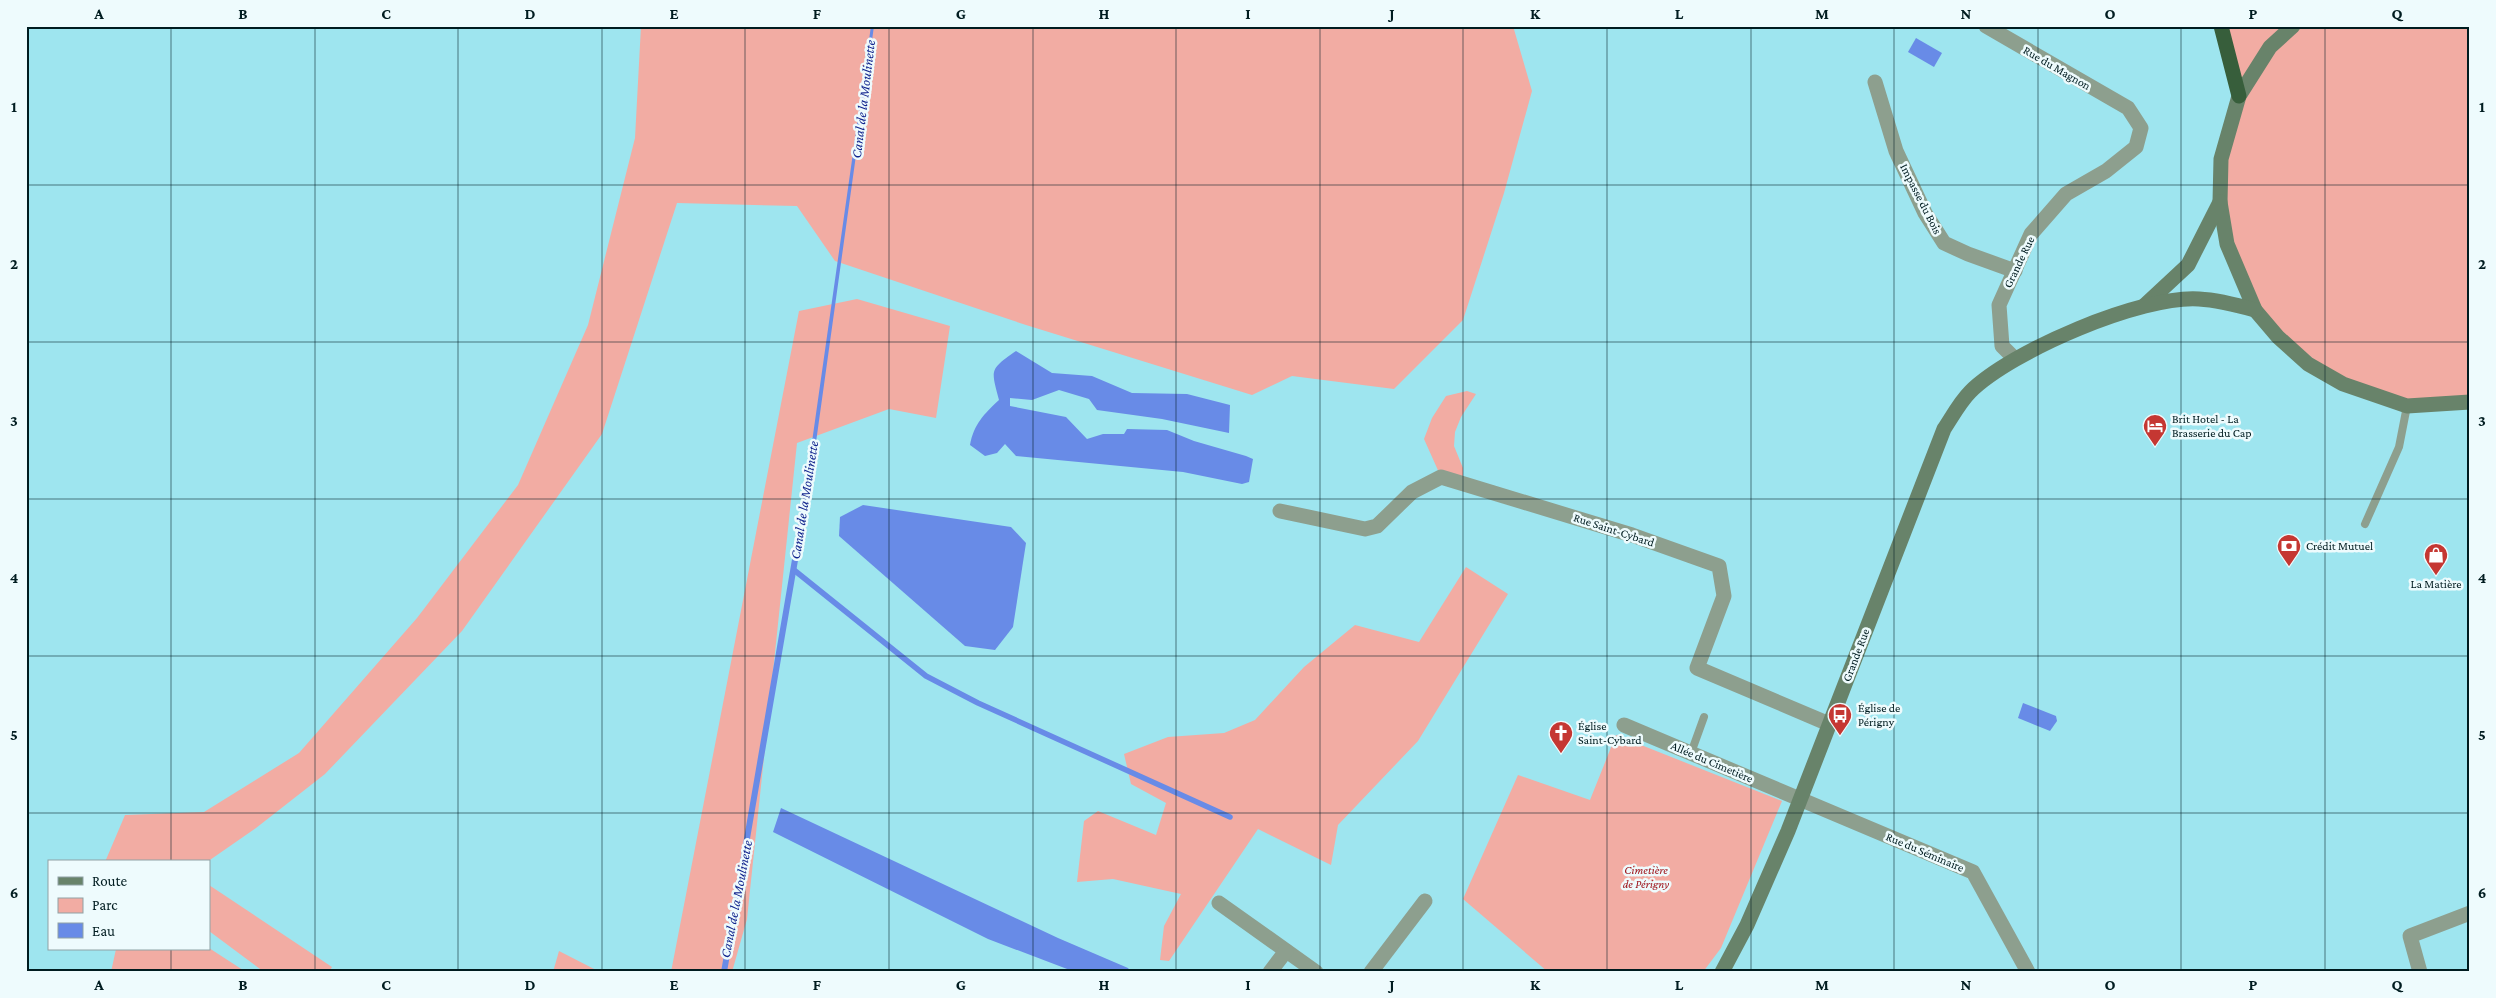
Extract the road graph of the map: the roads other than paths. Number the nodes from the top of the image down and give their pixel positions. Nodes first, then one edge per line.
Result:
1 (1986, 26) edge
2 (2221, 26) edge
3 (2293, 26) edge
4 (1875, 82) dead end
5 (2239, 96) junction
6 (2136, 147) joint
7 (2220, 202) junction
8 (2015, 270) junction
9 (2144, 305) junction
10 (2255, 310) junction
11 (2015, 359) junction
12 (2470, 402) edge
13 (2407, 406) junction
14 (1280, 511) dead end
15 (2364, 524) dead end
16 (1704, 717) dead end
17 (1829, 724) junction
18 (1624, 726) dead end
19 (1691, 753) junction
20 (1800, 800) junction
21 (1425, 901) dead end
22 (1219, 903) dead end
23 (2470, 913) edge
24 (1286, 951) junction
25 (1270, 972) edge
26 (1316, 972) edge
27 (1371, 972) edge
28 (1722, 972) edge
29 (2028, 972) edge
30 (2420, 972) edge

1 - 6 street, Rue du Magnon
2 - 5 highway
3 - 5 street
4 - 8 street, Impasse du Bois
5 - 7 street
6 - 8 street, Grande Rue
7 - 9 street, Grande Rue
7 - 10 street
8 - 11 street, Grande Rue
9 - 10 street, Grande Rue
9 - 11 street, Grande Rue
10 - 13 street
11 - 17 street, Grande Rue
12 - 13 street
13 - 15 lane
14 - 17 street, Rue Saint-Cybard
16 - 19 lane
17 - 20 street, Grande Rue
18 - 19 street, Allée du Cimetière
19 - 20 street, Allée du Cimetière
20 - 28 street, Grande Rue
20 - 29 street, Rue du Séminaire
21 - 27 street
22 - 24 street
23 - 30 street
24 - 25 street
24 - 26 street

